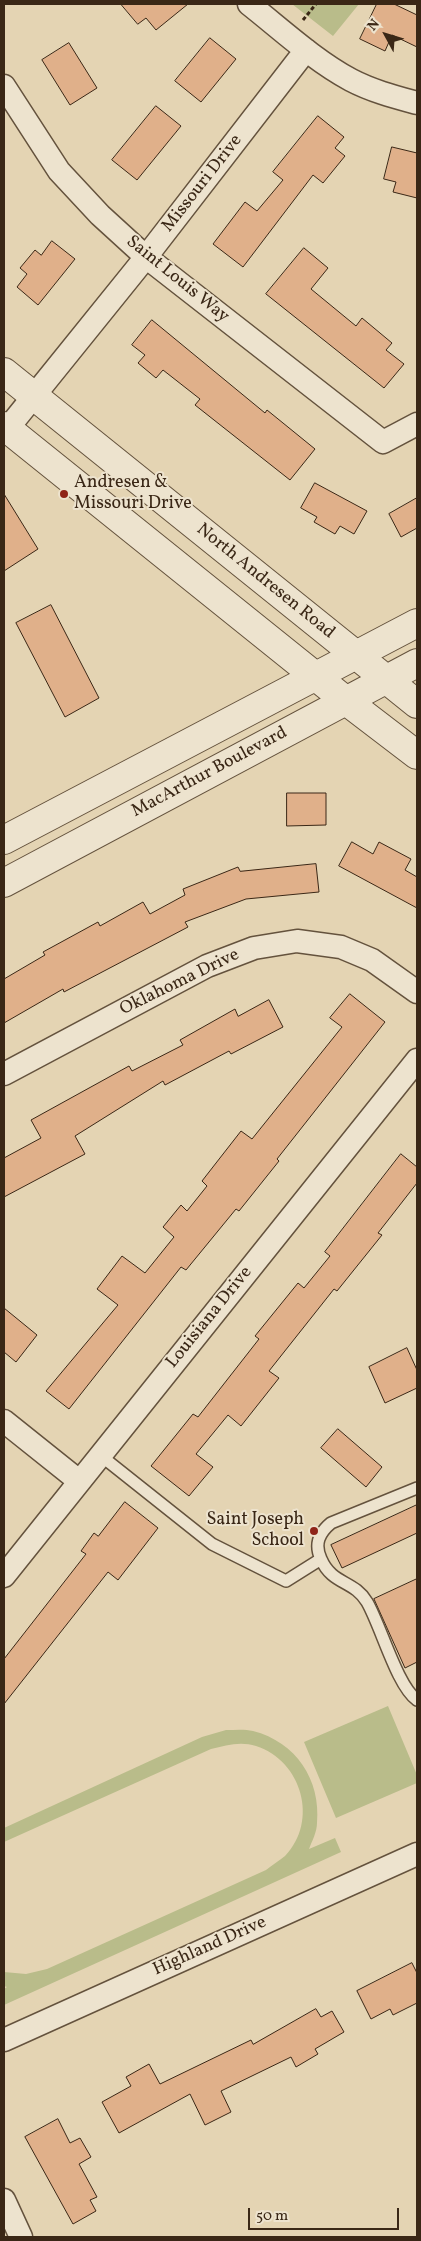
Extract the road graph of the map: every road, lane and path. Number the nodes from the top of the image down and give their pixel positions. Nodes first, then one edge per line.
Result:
1 (249, 4) edge
2 (306, 50) junction
3 (4, 86) edge
4 (417, 103) edge
5 (146, 257) junction
6 (4, 372) edge
7 (34, 397) junction
8 (417, 424) edge
9 (5, 429) edge
10 (417, 623) edge
11 (356, 655) junction
12 (417, 663) edge
13 (316, 677) junction
14 (386, 679) junction
15 (345, 700) junction
16 (417, 704) edge
17 (417, 755) edge
18 (4, 840) edge
19 (4, 883) edge
20 (417, 992) edge
21 (417, 1060) edge
22 (4, 1074) edge
23 (4, 1421) edge
24 (100, 1455) junction
25 (79, 1481) junction
26 (417, 1488) edge
27 (321, 1559) junction
28 (4, 1576) edge
29 (417, 1700) edge
30 (417, 1854) edge
31 (4, 2040) edge
32 (4, 2200) edge
33 (21, 2237) edge

1 - 2 street
2 - 4 street
2 - 5 street, Missouri Drive
3 - 5 street, Saint Louis Way
5 - 7 street, Missouri Drive
5 - 8 street, Saint Louis Way
6 - 7 street, North Andresen Road
7 - 9 street, Missouri Drive
7 - 11 street, North Andresen Road
9 - 13 street
10 - 11 street, MacArthur Boulevard
11 - 13 street, MacArthur Boulevard
11 - 14 street, North Andresen Road
12 - 14 street, MacArthur Boulevard
13 - 15 street
13 - 18 street, MacArthur Boulevard
14 - 15 street, MacArthur Boulevard
14 - 16 street, North Andresen Road
15 - 17 street
15 - 19 street, MacArthur Boulevard
20 - 22 street, Oklahoma Drive
21 - 24 street, Louisiana Drive
23 - 25 street
24 - 25 street, Louisiana Drive
24 - 27 lane
25 - 28 street, Louisiana Drive
26 - 27 lane
27 - 29 lane
30 - 31 street, Highland Drive
32 - 33 street

